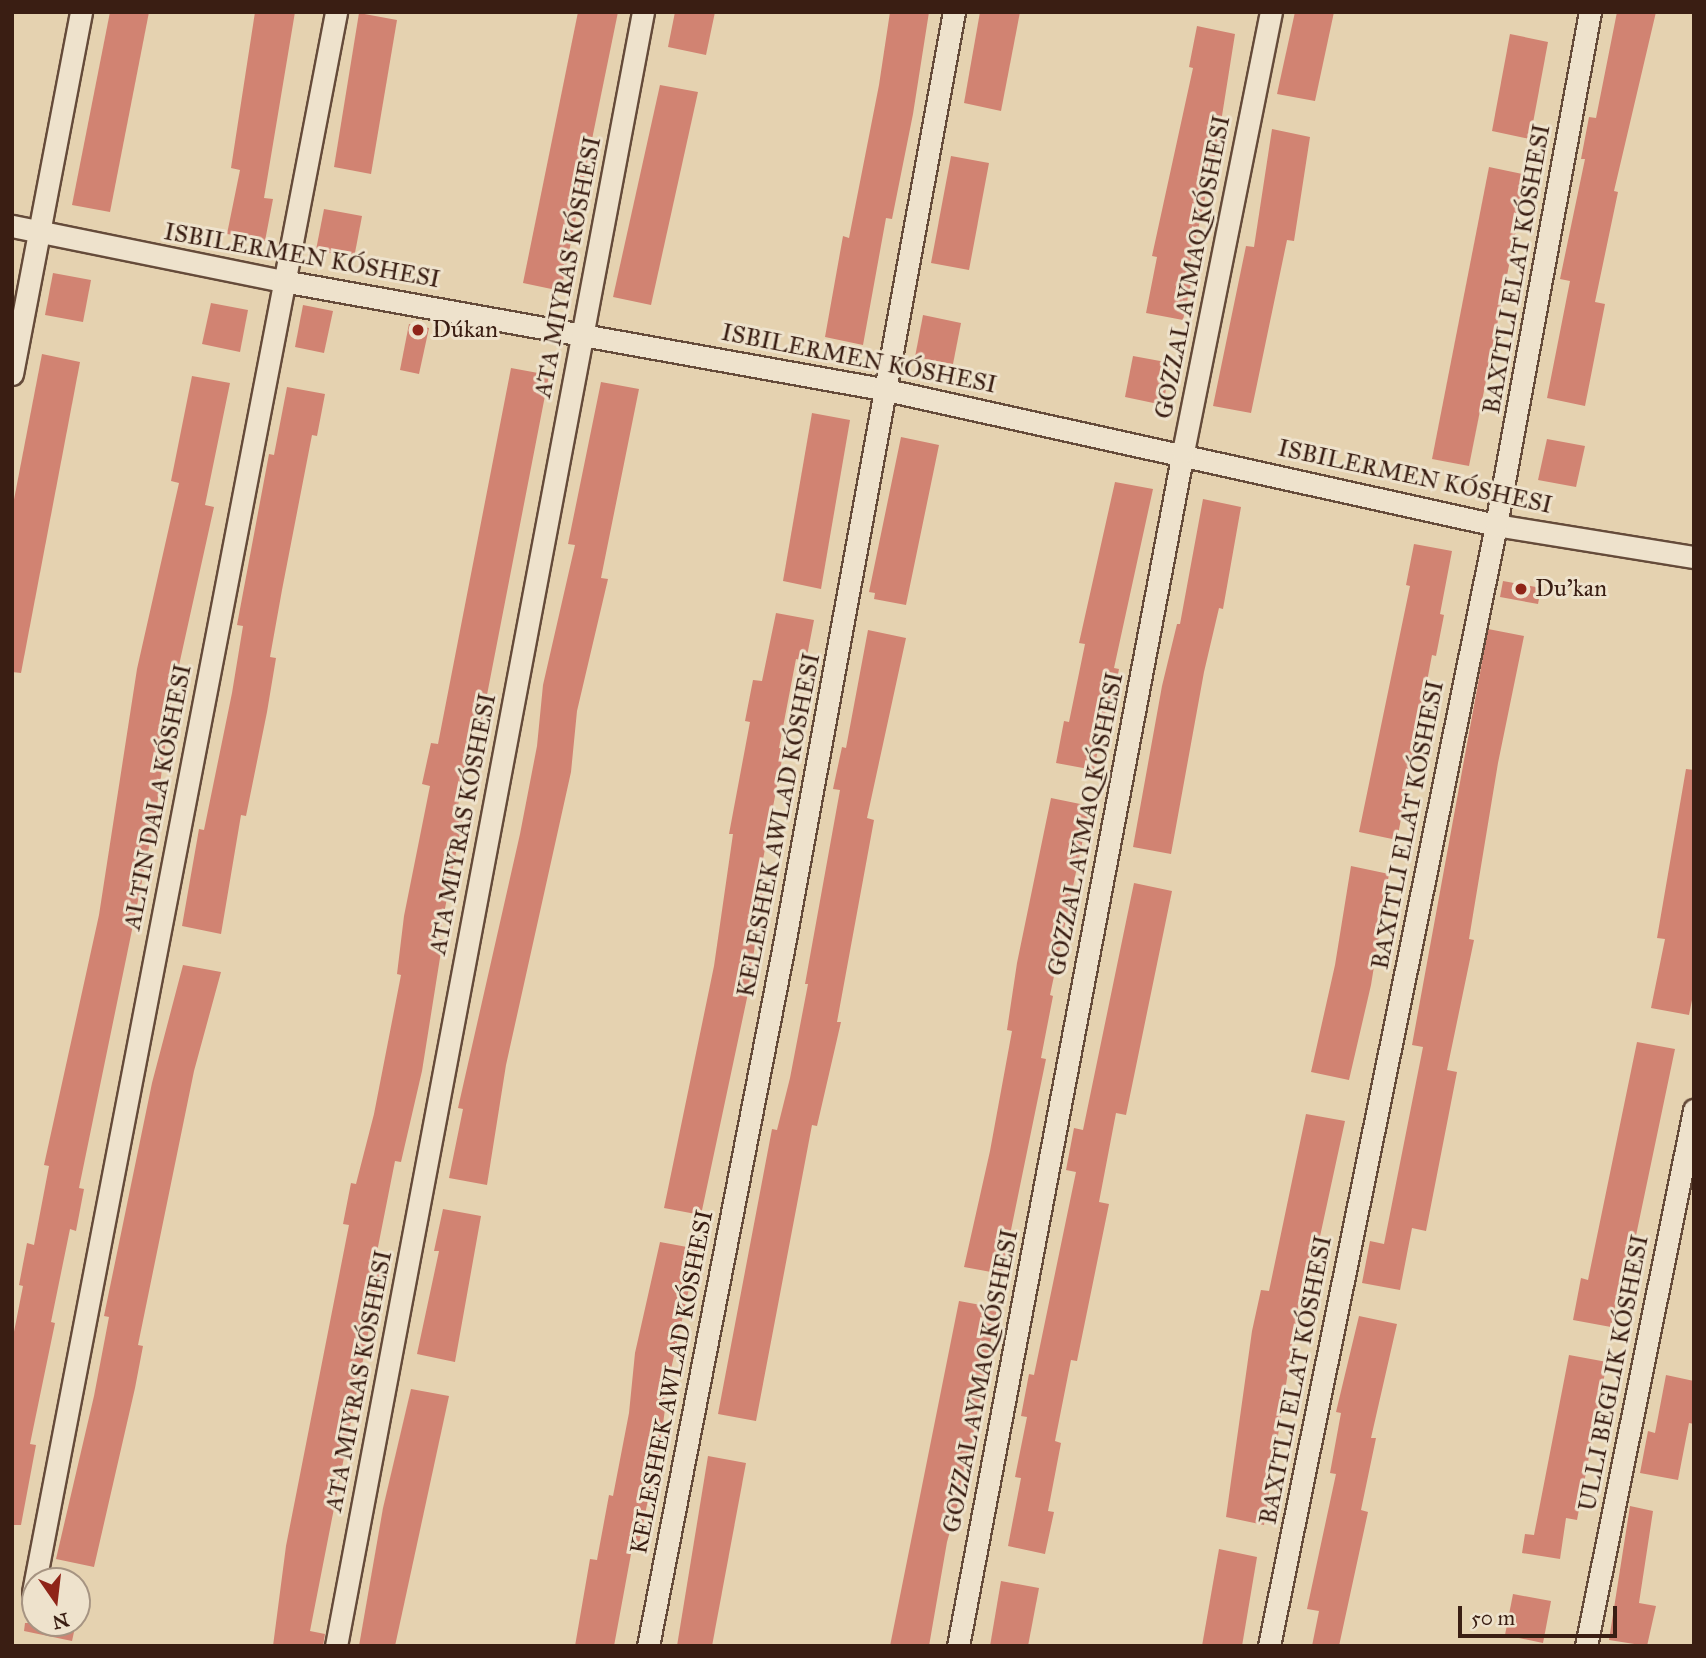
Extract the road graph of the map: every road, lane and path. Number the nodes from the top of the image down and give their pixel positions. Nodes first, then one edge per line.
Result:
1 (82, 12) edge
2 (336, 12) edge
3 (643, 12) edge
4 (954, 12) edge
5 (1271, 12) edge
6 (1590, 12) edge
7 (12, 226) edge
8 (41, 233) junction
9 (283, 281) junction
10 (582, 332) junction
11 (12, 374) edge
12 (882, 389) junction
13 (1183, 452) junction
14 (1496, 525) junction
15 (1694, 557) edge
16 (1694, 1110) edge
17 (38, 1567) edge
18 (336, 1646) edge
19 (648, 1646) edge
20 (958, 1646) edge
21 (1269, 1646) edge
22 (1586, 1646) edge

1 - 8 street
2 - 9 street
3 - 10 street, ATA MIYRAS KÓSHESI
4 - 12 street, KELESHEK AWLAD KÓSHESI
5 - 13 street, GOZZAL AYMAQ KÓSHESI
6 - 14 street
7 - 8 street, ISBILERMEN KÓSHESI
8 - 9 street, ISBILERMEN KÓSHESI
8 - 11 street
9 - 10 street, ISBILERMEN KÓSHESI
9 - 17 street
10 - 12 street, ISBILERMEN KÓSHESI
10 - 18 street, ATA MIYRAS KÓSHESI
12 - 13 street, ISBILERMEN KÓSHESI
12 - 19 street, KELESHEK AWLAD KÓSHESI
13 - 14 street, ISBILERMEN KÓSHESI
13 - 20 street, GOZZAL AYMAQ KÓSHESI
14 - 15 street, ISBILERMEN KÓSHESI
14 - 21 street
16 - 22 street

